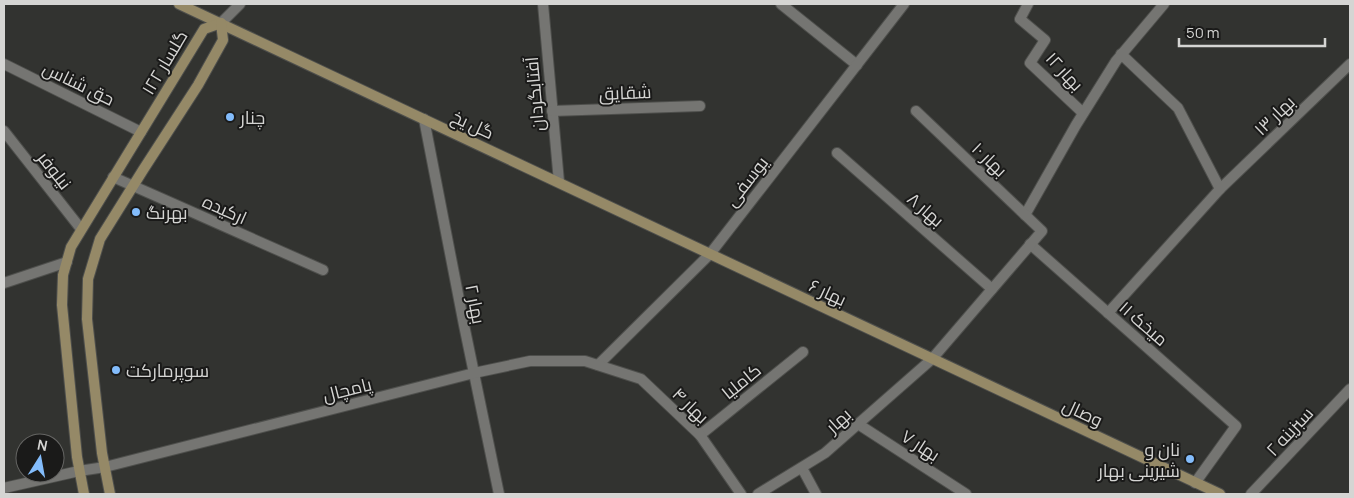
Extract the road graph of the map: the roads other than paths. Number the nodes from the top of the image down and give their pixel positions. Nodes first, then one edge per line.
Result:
1 (178, 4) edge
2 (240, 4) edge
3 (543, 4) edge
4 (781, 4) edge
5 (904, 4) edge
6 (1028, 4) edge
7 (1164, 4) edge
8 (221, 23) junction
9 (1121, 54) junction
10 (4, 64) edge
11 (1350, 64) edge
12 (857, 65) junction
13 (700, 106) dead end
14 (552, 111) junction
15 (916, 111) dead end
16 (1084, 113) junction
17 (424, 119) junction
18 (4, 131) edge
19 (141, 132) junction
20 (837, 153) dead end
21 (113, 177) junction
22 (559, 182) junction
23 (133, 186) junction
24 (1220, 189) junction
25 (1025, 215) junction
26 (81, 229) junction
27 (1042, 231) joint
28 (1030, 244) junction
29 (710, 254) junction
30 (66, 262) junction
31 (323, 270) dead end
32 (4, 283) edge
33 (992, 289) junction
34 (1108, 313) junction
35 (803, 352) dead end
36 (932, 359) junction
37 (598, 365) junction
38 (474, 373) junction
39 (1350, 389) edge
40 (858, 424) junction
41 (700, 434) junction
42 (105, 467) junction
43 (802, 468) junction
44 (80, 471) junction
45 (1195, 483) junction
46 (4, 488) edge
47 (84, 494) edge
48 (110, 494) edge
49 (499, 494) edge
50 (741, 494) edge
51 (758, 494) edge
52 (816, 494) edge
53 (966, 494) edge
54 (1220, 494) edge
55 (1251, 494) edge

1 - 8 main road, گل یخ
2 - 8 street
3 - 14 street, آفتابگردان
4 - 12 street
5 - 12 street, یوسفی
6 - 16 street, بهار ۱۲
7 - 9 street
8 - 17 main road, گل یخ
8 - 19 main road, گلسار ۱۲۲
8 - 23 main road
9 - 16 street
9 - 24 street
10 - 19 street, حق شناس
11 - 24 street, بهار ۱۳
12 - 29 street, یوسفی
13 - 14 street, شقایق
14 - 22 street, آفتابگردان
15 - 25 street, بهار ۱۰
16 - 25 street
17 - 22 main road, گل یخ
17 - 38 street, بهار ۲
18 - 26 street, نیلوفر
19 - 21 main road, گلسار ۱۲۲
20 - 33 street, بهار ۸
21 - 23 street, ارکیده
21 - 26 main road, گلسار ۱۲۲
22 - 29 main road, گل یخ
23 - 31 street, ارکیده
23 - 42 main road
24 - 34 street, بهار ۱۳
25 - 27 street, بهار ۱۰
26 - 30 main road, گلسار ۱۲۲
27 - 28 street, بهار
28 - 33 street, بهار
28 - 34 street, میخک ۱۱
29 - 36 main road, بهار ۶
29 - 37 street, یوسفی
30 - 32 street
30 - 44 main road, گلسار ۱۲۲
33 - 36 street, بهار
34 - 45 street, میخک ۱۱
35 - 41 street, کاملیا
36 - 40 street, بهار
36 - 45 main road, وصال
37 - 38 street, پامچال
37 - 41 street, بهار ۴
38 - 42 street, پامچال
38 - 49 street, بهار ۲
39 - 55 street, سبزینه ۲
40 - 43 street, بهار
40 - 53 street, بهار ۷
41 - 50 street, بهار ۴
42 - 44 street, پامچال
42 - 48 main road
43 - 51 street, بهار
43 - 52 street
44 - 46 street, پامچال
44 - 47 main road, گلسار ۱۲۲
45 - 54 main road, وصال

